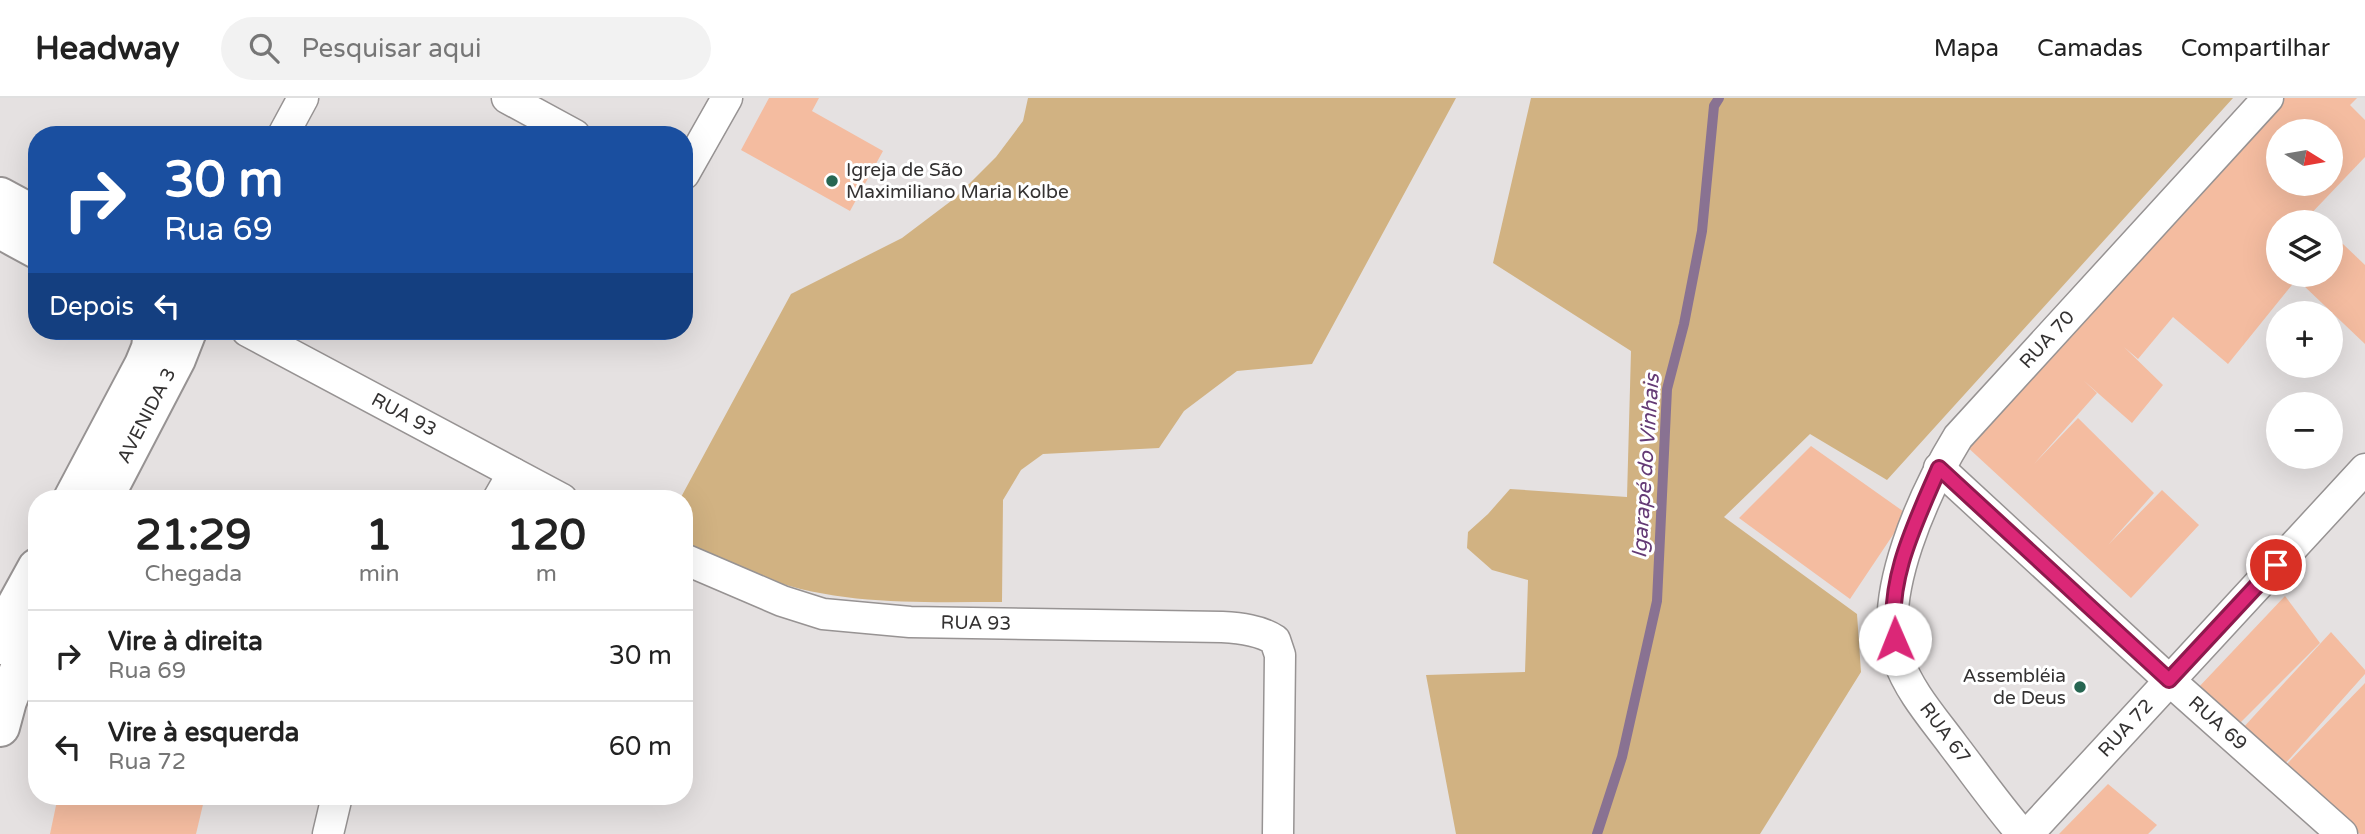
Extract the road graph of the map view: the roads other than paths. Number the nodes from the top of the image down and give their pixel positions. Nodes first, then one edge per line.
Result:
1 (303, 98) edge
2 (507, 98) edge
3 (727, 98) edge
4 (2269, 98) edge
5 (288, 126) edge
6 (558, 126) edge
7 (693, 158) edge
8 (0, 197) edge
9 (28, 212) edge
10 (0, 229) edge
11 (28, 244) edge
12 (152, 340) edge
13 (183, 340) edge
14 (264, 340) edge
15 (1939, 468) junction
16 (2365, 469) edge
17 (513, 473) junction
18 (78, 490) edge
19 (108, 490) edge
20 (503, 490) edge
21 (545, 490) edge
22 (693, 563) edge
23 (28, 593) edge
24 (1892, 621) joint
25 (15, 628) edge
26 (2169, 680) junction
27 (0, 727) edge
28 (335, 805) edge
29 (328, 834) edge
30 (1278, 834) edge
31 (2022, 834) edge
32 (2028, 834) edge
33 (2342, 834) edge

1 - 5 street
2 - 6 street
3 - 7 street
4 - 15 street, RUA 70
8 - 9 street
10 - 11 street
12 - 18 street, AVENIDA 3
13 - 19 street, AVENIDA 3
14 - 17 street, RUA 93
15 - 24 street, RUA 70
15 - 26 street, RUA 69
16 - 26 street, RUA 72
17 - 20 street
17 - 21 street, RUA 93
22 - 30 street, RUA 93
23 - 25 street
24 - 31 street, RUA 67
25 - 27 street
26 - 32 street, RUA 72
26 - 33 street, RUA 69
28 - 29 street

